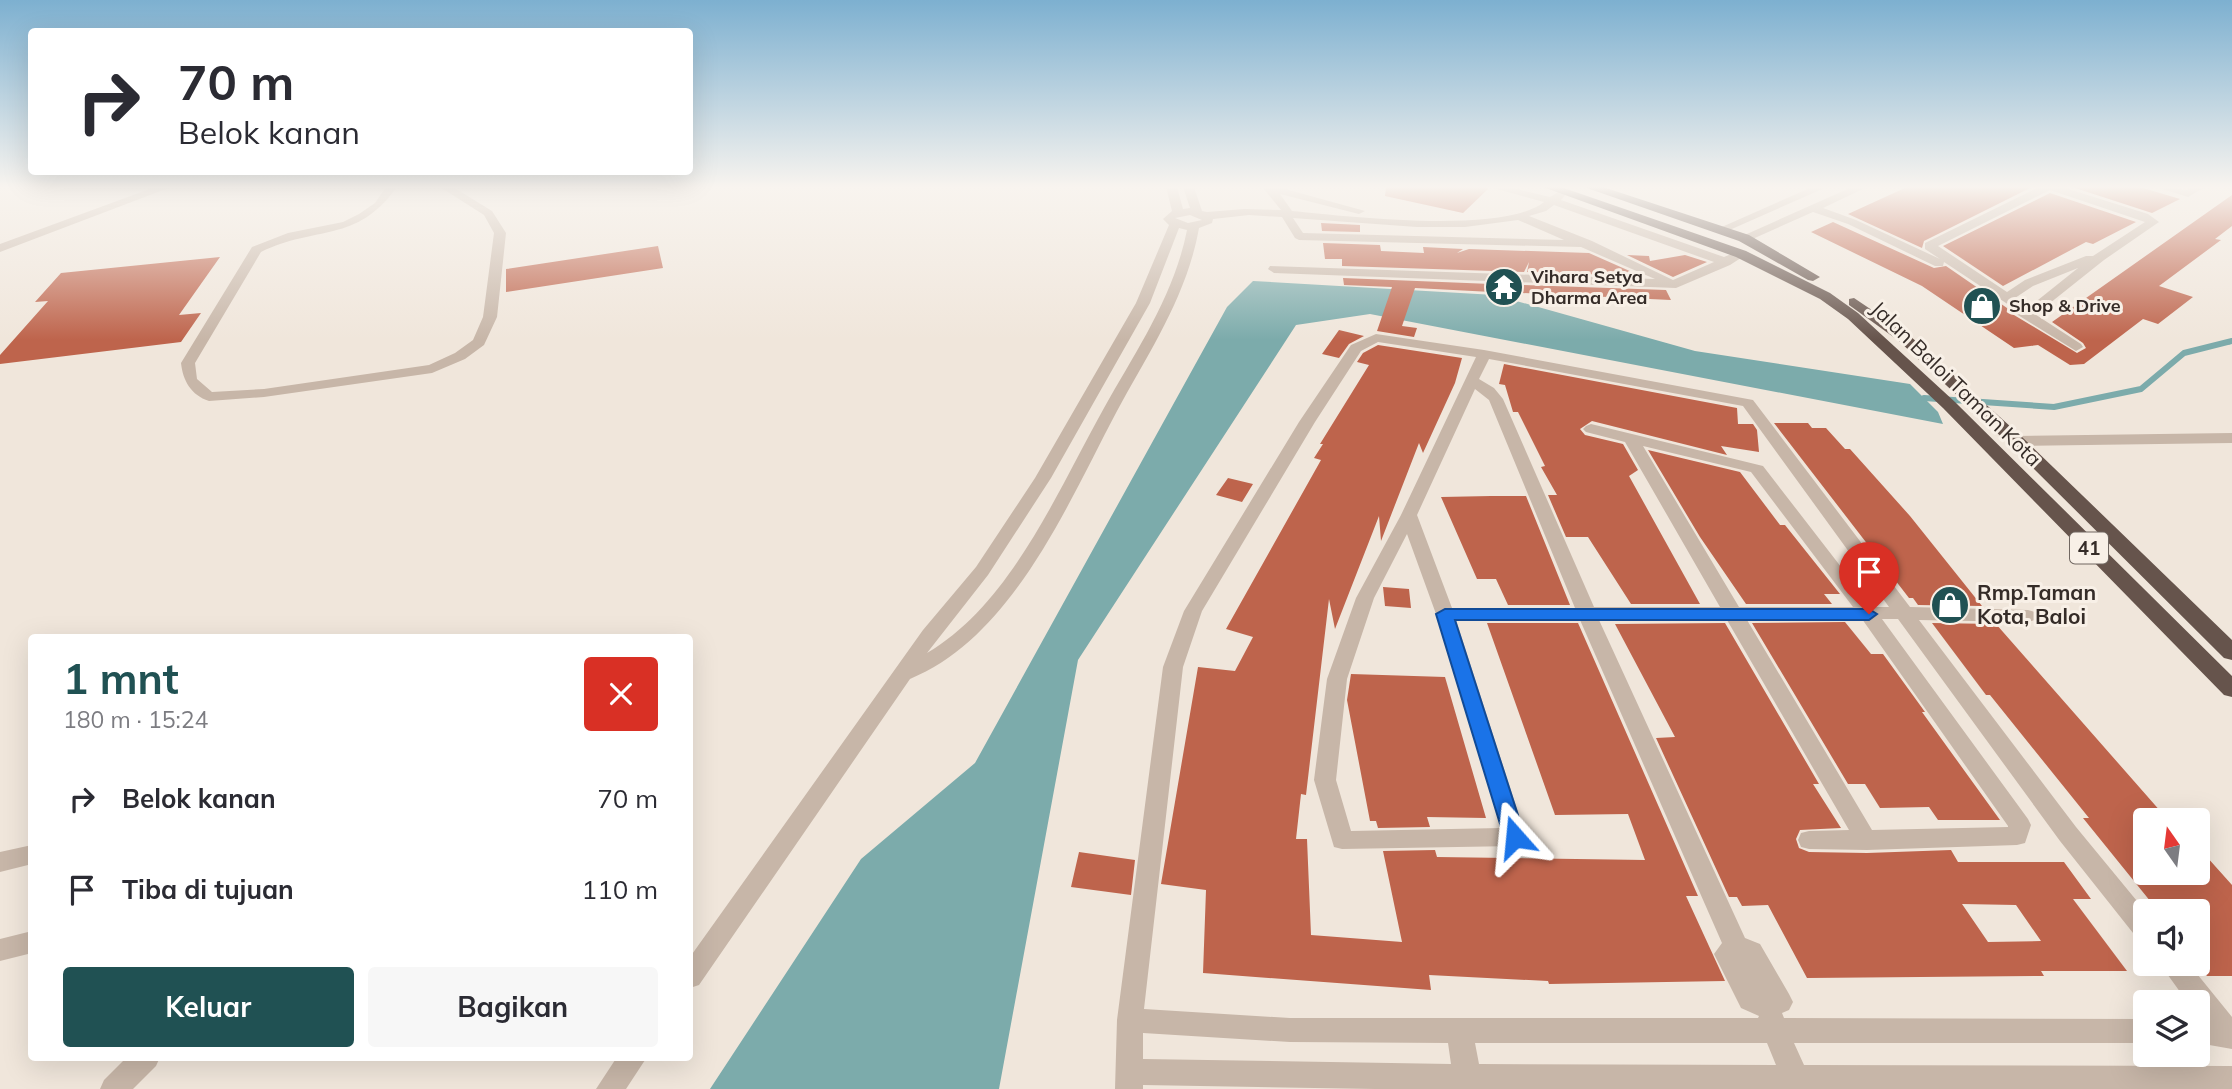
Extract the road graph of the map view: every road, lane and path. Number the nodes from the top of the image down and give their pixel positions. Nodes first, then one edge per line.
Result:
1 (28, 238) edge
2 (288, 238) edge
3 (499, 238) edge
4 (1168, 238) edge
5 (1195, 238) edge
6 (1365, 238) edge
7 (1572, 238) edge
8 (1664, 238) edge
9 (1690, 238) edge
10 (1744, 238) edge
11 (1885, 238) edge
12 (1946, 238) edge
13 (2127, 238) edge
14 (1588, 244) junction
15 (0, 248) edge
16 (1741, 254) junction
17 (2100, 257) junction
18 (1726, 262) junction
19 (1274, 269) dead end
20 (1676, 284) junction
21 (2008, 297) junction
22 (2076, 347) dead end
23 (1483, 355) junction
24 (1472, 381) junction
25 (1947, 396) junction
26 (1591, 429) dead end
27 (2232, 438) edge
28 (1632, 441) junction
29 (2016, 441) junction
30 (1409, 515) junction
31 (2189, 612) junction
32 (1902, 613) junction
33 (1445, 614) junction
34 (1869, 614) junction
35 (2154, 614) junction
36 (1732, 615) junction
37 (1588, 616) junction
38 (2028, 616) dead end
39 (2232, 653) edge
40 (905, 673) junction
41 (2232, 689) edge
42 (1809, 840) dead end
43 (1867, 841) junction
44 (28, 855) edge
45 (0, 862) edge
46 (2133, 914) edge
47 (28, 943) edge
48 (0, 950) edge
49 (693, 973) edge
50 (2183, 976) edge
51 (1770, 1018) junction
52 (1130, 1020) junction
53 (1460, 1031) junction
54 (2133, 1031) edge
55 (2210, 1033) edge
56 (2231, 1036) edge
57 (142, 1061) edge
58 (629, 1061) edge
59 (1467, 1078) junction
60 (2232, 1079) edge
61 (1129, 1081) edge
62 (1798, 1084) edge
63 (114, 1089) edge
64 (610, 1089) edge

1 - 15 street
2 - 3 street
4 - 40 street
5 - 40 street
6 - 14 street
7 - 14 street
8 - 18 street
9 - 16 highway, Jalan Baloi Taman Kota / 41
10 - 25 highway, Jalan Baloi Taman Kota / 41
11 - 22 street
12 - 21 street
13 - 17 street
14 - 20 street
16 - 18 street
16 - 25 highway, Jalan Baloi Taman Kota / 41
17 - 21 street
17 - 21 street
18 - 20 street
19 - 20 street
23 - 24 street
23 - 32 street
23 - 52 street
24 - 30 street
24 - 37 street
25 - 29 highway, Jalan Baloi Taman Kota / 41
25 - 35 highway, Jalan Baloi Taman Kota / 41
26 - 28 street
27 - 29 street
28 - 34 street
28 - 36 street
29 - 31 highway, Jalan Baloi Taman Kota / 41
30 - 33 street
30 - 33 street
31 - 35 highway
31 - 39 highway, Jalan Baloi Taman Kota / 41
32 - 34 street
32 - 38 street
32 - 46 street
33 - 37 street
34 - 36 street
34 - 43 street
35 - 41 highway, Jalan Baloi Taman Kota / 41
36 - 37 street
36 - 43 street
37 - 51 street
40 - 49 street
42 - 43 street
44 - 45 street
47 - 48 street
50 - 56 street
51 - 53 street
51 - 54 street
51 - 62 street
52 - 53 street
52 - 61 street
53 - 59 street
55 - 56 street
57 - 63 street
58 - 64 street
59 - 61 street
59 - 62 street
60 - 62 street

